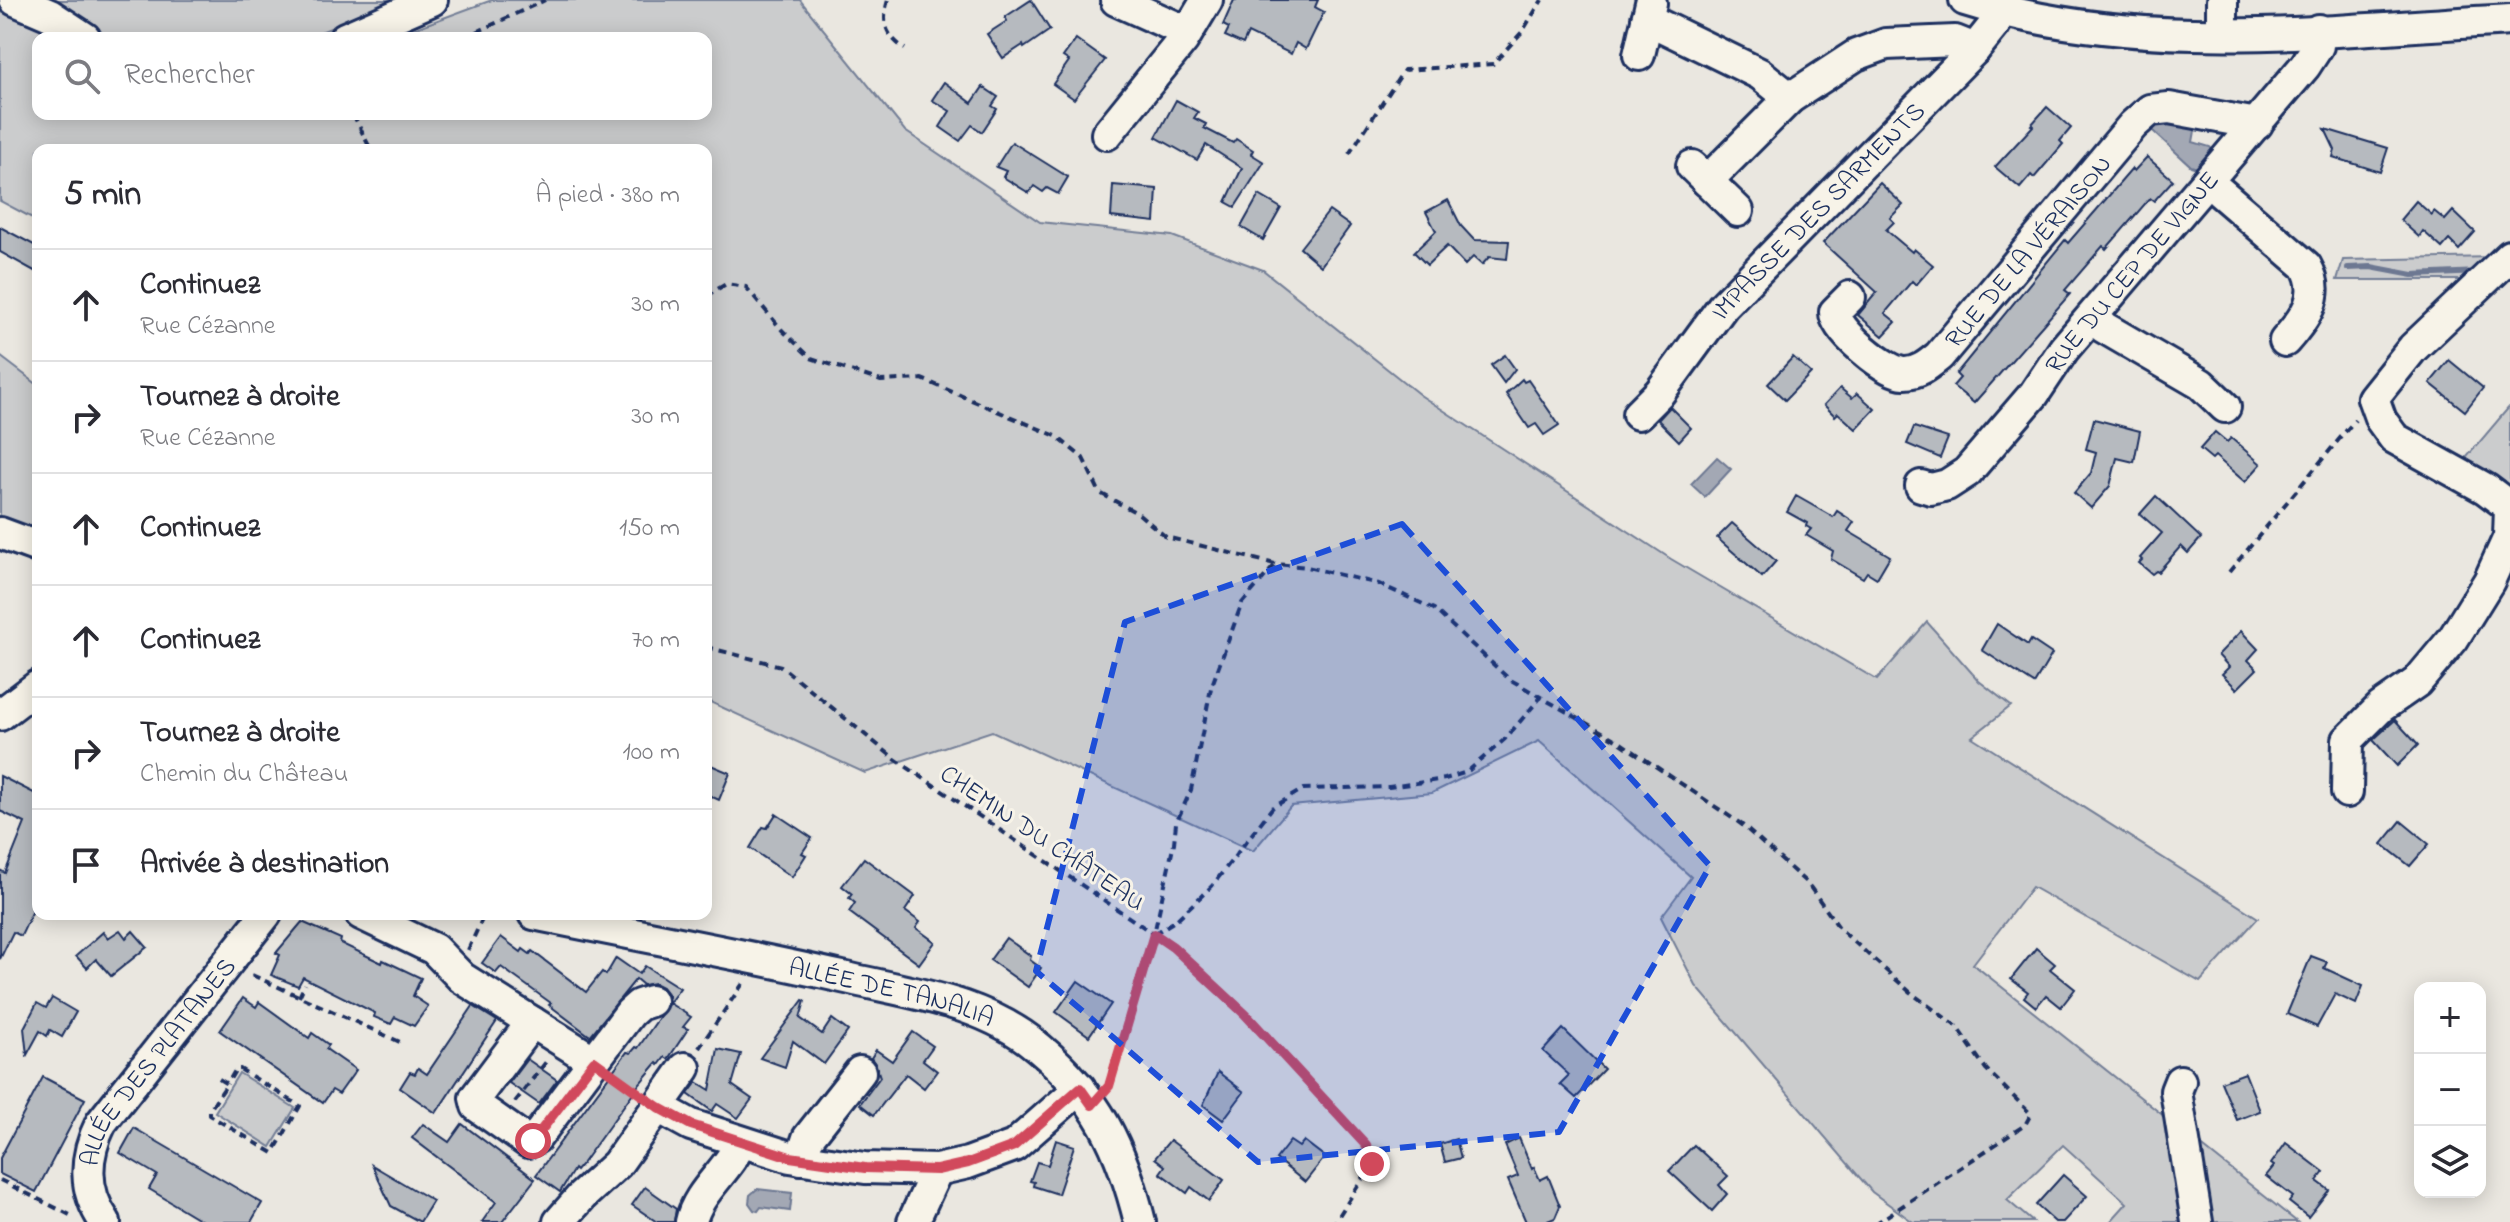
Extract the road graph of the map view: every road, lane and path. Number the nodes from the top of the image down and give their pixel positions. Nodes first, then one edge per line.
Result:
1 (15, 0) edge
2 (432, 0) edge
3 (545, 0) edge
4 (888, 0) edge
5 (1116, 0) edge
6 (1207, 0) edge
7 (1542, 0) edge
8 (1965, 0) edge
9 (2222, 0) edge
10 (1998, 8) junction
11 (1649, 10) edge
12 (2510, 20) edge
13 (76, 32) edge
14 (359, 32) edge
15 (477, 32) edge
16 (1187, 32) junction
17 (2222, 34) junction
18 (2318, 38) junction
19 (905, 49) dead end
20 (1975, 49) junction
21 (1639, 55) dead end
22 (1790, 98) junction
23 (356, 120) edge
24 (2257, 124) junction
25 (1107, 134) dead end
26 (368, 144) edge
27 (1349, 154) dead end
28 (2220, 192) junction
29 (1738, 211) dead end
30 (2510, 256) edge
31 (712, 292) edge
32 (1850, 297) dead end
33 (2103, 327) junction
34 (2285, 341) dead end
35 (2034, 394) junction
36 (2373, 398) junction
37 (2225, 407) dead end
38 (1638, 414) dead end
39 (1921, 486) dead end
40 (0, 533) edge
41 (32, 545) edge
42 (1275, 564) junction
43 (2229, 572) dead end
44 (712, 649) edge
45 (32, 691) edge
46 (1541, 697) junction
47 (0, 715) edge
48 (2347, 792) dead end
49 (261, 920) edge
50 (374, 920) edge
51 (482, 920) edge
52 (564, 920) edge
53 (1154, 934) junction
54 (751, 970) dead end
55 (457, 974) junction
56 (252, 975) dead end
57 (305, 984) dead end
58 (299, 997) junction
59 (651, 1001) dead end
60 (369, 1017) dead end
61 (532, 1022) junction
62 (365, 1026) junction
63 (562, 1041) junction
64 (400, 1042) dead end
65 (594, 1061) junction
66 (685, 1068) joint
67 (860, 1072) dead end
68 (219, 1079) dead end
69 (2180, 1081) dead end
70 (227, 1084) junction
71 (1086, 1096) junction
72 (658, 1107) junction
73 (499, 1123) junction
74 (741, 1142) junction
75 (801, 1159) junction
76 (937, 1170) junction
77 (0, 1180) edge
78 (84, 1222) edge
79 (105, 1222) edge
80 (559, 1222) edge
81 (691, 1222) edge
82 (913, 1222) edge
83 (1140, 1222) edge
84 (1335, 1222) edge
85 (1878, 1222) edge
86 (2197, 1222) edge

1 - 13 street
2 - 14 street
3 - 15 path
4 - 19 path
5 - 16 street
6 - 16 street
7 - 27 path
8 - 10 street
9 - 17 street
10 - 17 street
10 - 20 street, IMPASSE DES SARMENTS
11 - 21 street
11 - 22 street
12 - 18 street
16 - 25 street
17 - 18 street
18 - 24 street, RUE DU CEP DE VIGNE
18 - 28 street
20 - 22 street
20 - 38 street, IMPASSE DES SARMENTS
22 - 29 street
23 - 26 path
24 - 32 street, RUE DE LA VÉRAISON
24 - 35 street, RUE DU CEP DE VIGNE
28 - 33 street
28 - 34 street
30 - 36 street
31 - 42 path
33 - 35 street
33 - 37 street
35 - 39 street, RUE DU CEP DE VIGNE
36 - 43 path
36 - 48 street
40 - 41 street
42 - 46 path
42 - 53 path
44 - 53 path, CHEMIN DU CHÂTEAU
45 - 47 street
46 - 53 path
46 - 85 path
49 - 79 street, ALLÉE DES PLATANES
50 - 55 street
51 - 55 path
52 - 71 street, ALLÉE DE TANALIA
53 - 71 path
53 - 84 path, CHEMIN DU CHÂTEAU
54 - 66 path
55 - 61 street
56 - 58 path
57 - 58 path
58 - 62 path
59 - 65 street
60 - 62 path
61 - 63 street
61 - 73 street
62 - 64 path
63 - 65 street
63 - 73 path
65 - 72 path
65 - 73 street
66 - 72 street
67 - 75 street
68 - 70 path
69 - 86 street
70 - 70 path
71 - 76 street
71 - 83 street, ALLÉE DE TANALIA
72 - 74 street
72 - 80 street
74 - 75 street
74 - 81 street
75 - 76 street
76 - 82 street
77 - 78 path

